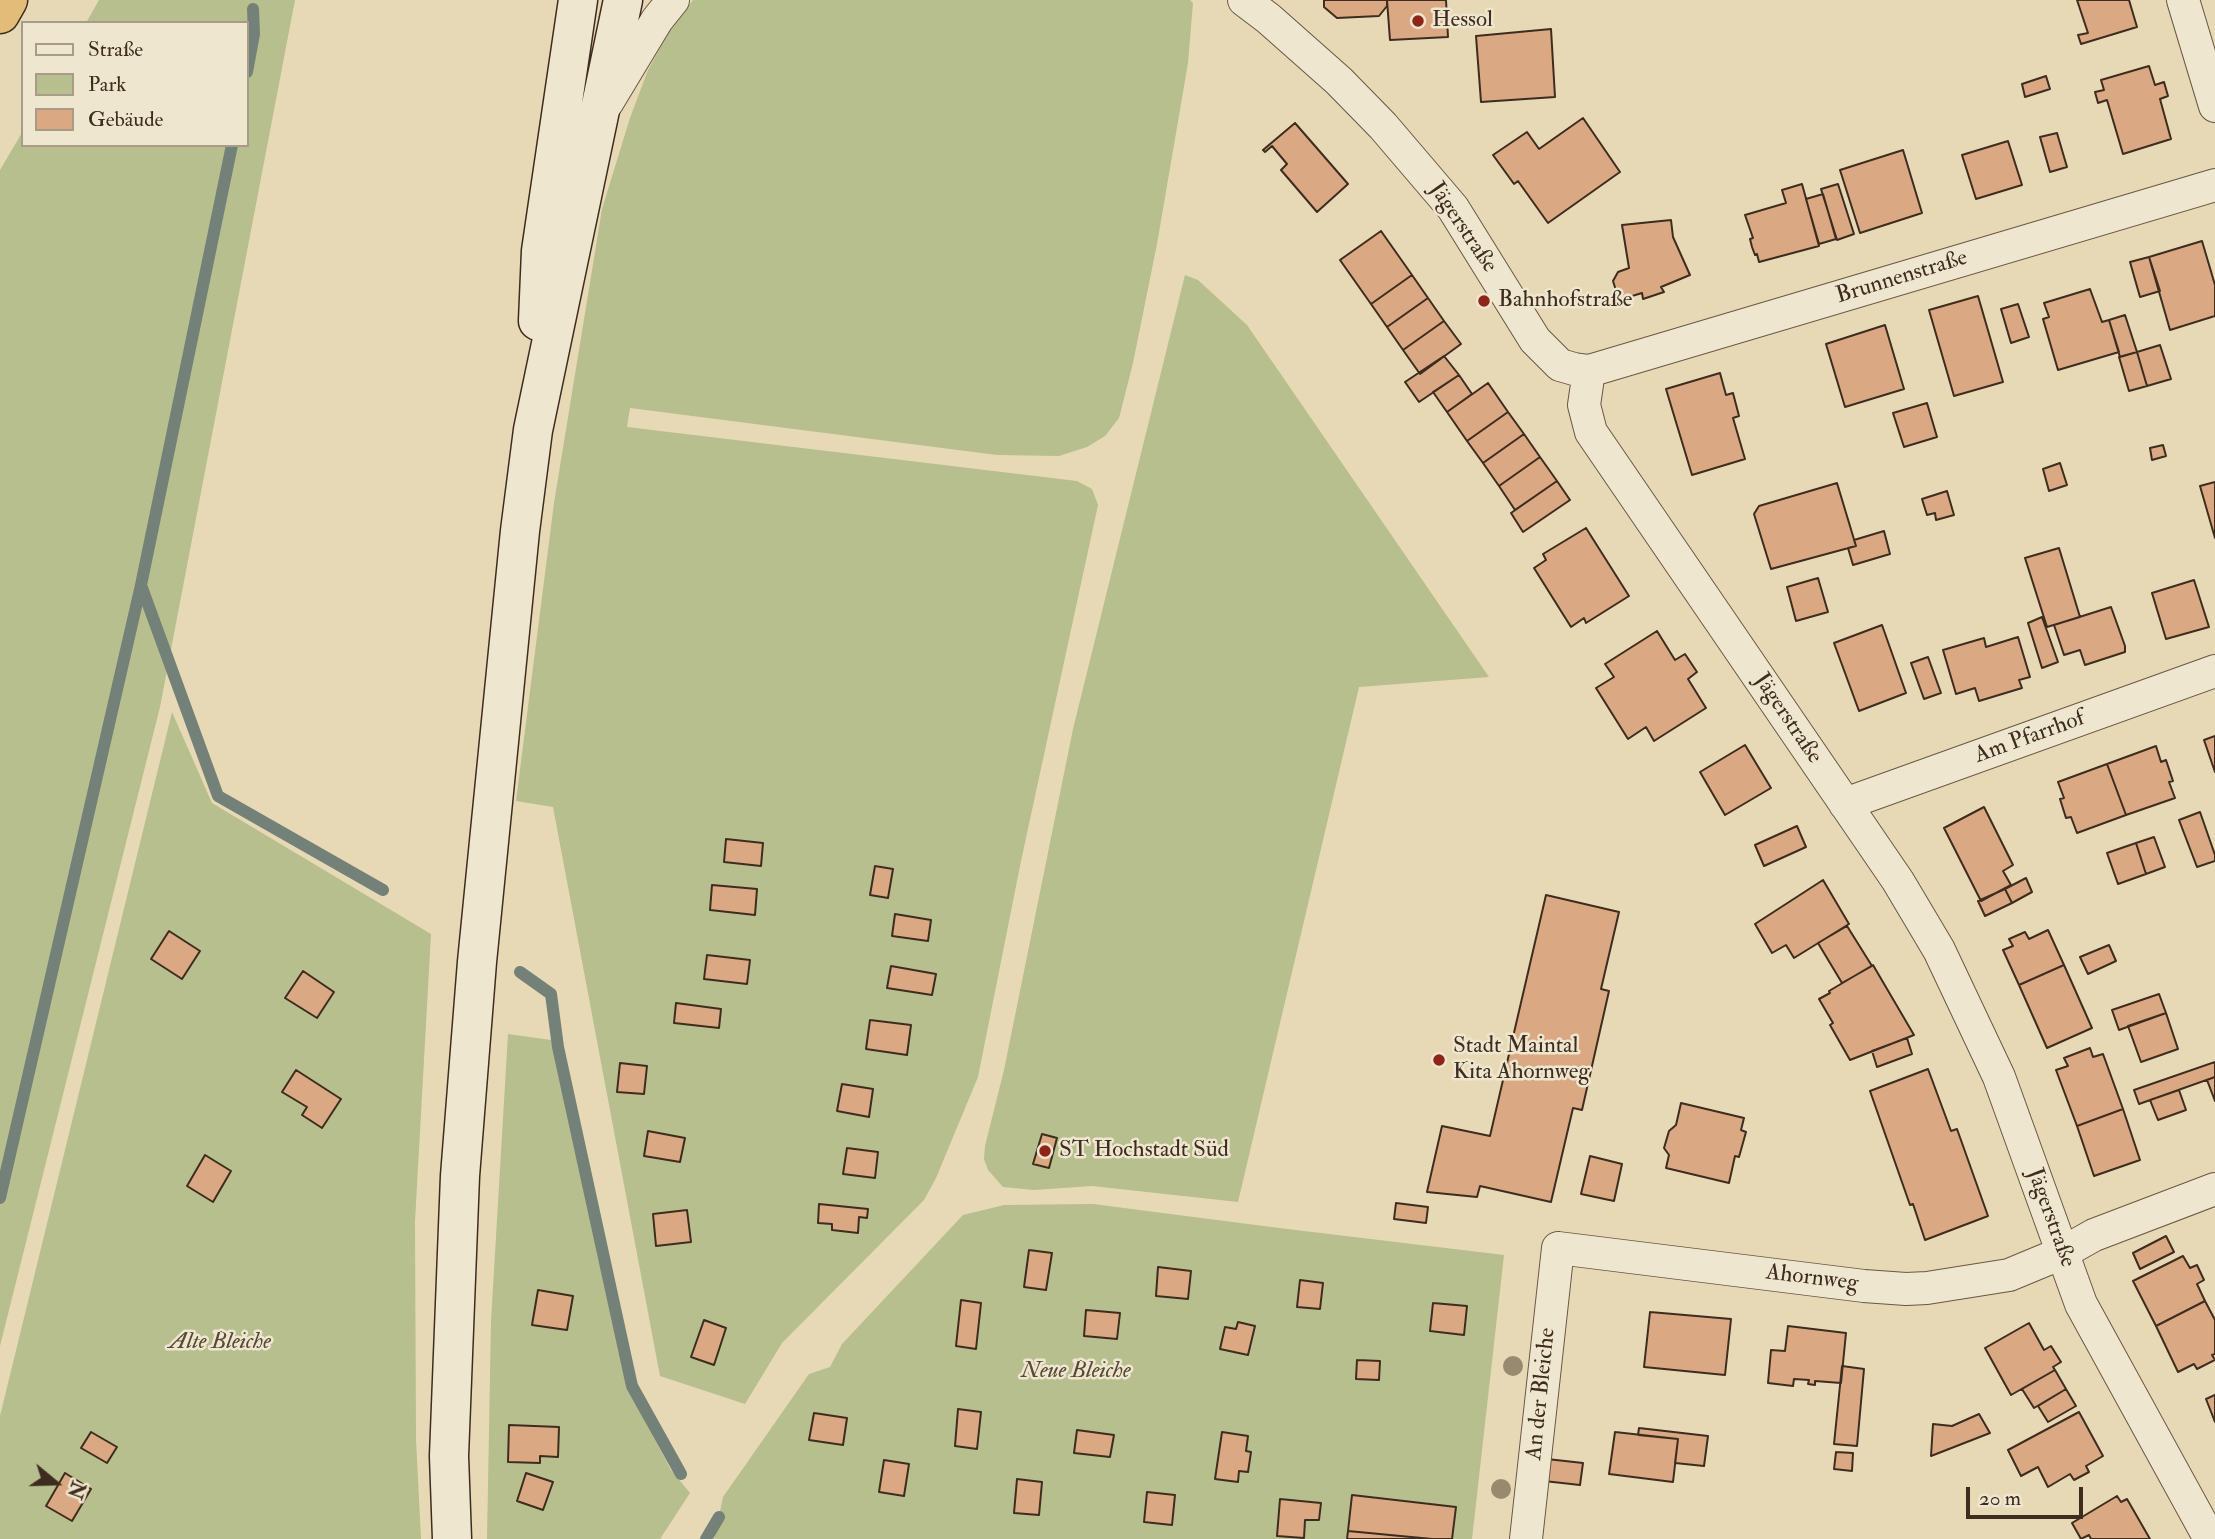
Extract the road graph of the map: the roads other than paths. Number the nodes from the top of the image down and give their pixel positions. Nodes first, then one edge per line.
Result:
1 (8, 0) edge
2 (578, 0) edge
3 (623, 0) edge
4 (673, 0) edge
5 (1244, 0) edge
6 (2183, 0) edge
7 (0, 14) edge
8 (2215, 106) edge
9 (597, 119) junction
10 (2215, 185) edge
11 (1589, 371) junction
12 (533, 430) junction
13 (2215, 671) edge
14 (1845, 804) junction
15 (2215, 1189) edge
16 (1558, 1248) joint
17 (2062, 1253) junction
18 (452, 1539) edge
19 (1526, 1539) edge
20 (2210, 1539) edge

1 - 7 highway
2 - 12 main road
3 - 9 main road
4 - 9 street
5 - 11 street, Jägerstraße
6 - 8 street
9 - 12 main road
10 - 11 street, Brunnenstraße
11 - 14 street, Jägerstraße
12 - 18 main road
13 - 14 street, Am Pfarrhof
14 - 17 street, Jägerstraße
15 - 17 street, Ahornweg
16 - 17 street, Ahornweg
16 - 19 street, An der Bleiche
17 - 20 street, Jägerstraße

